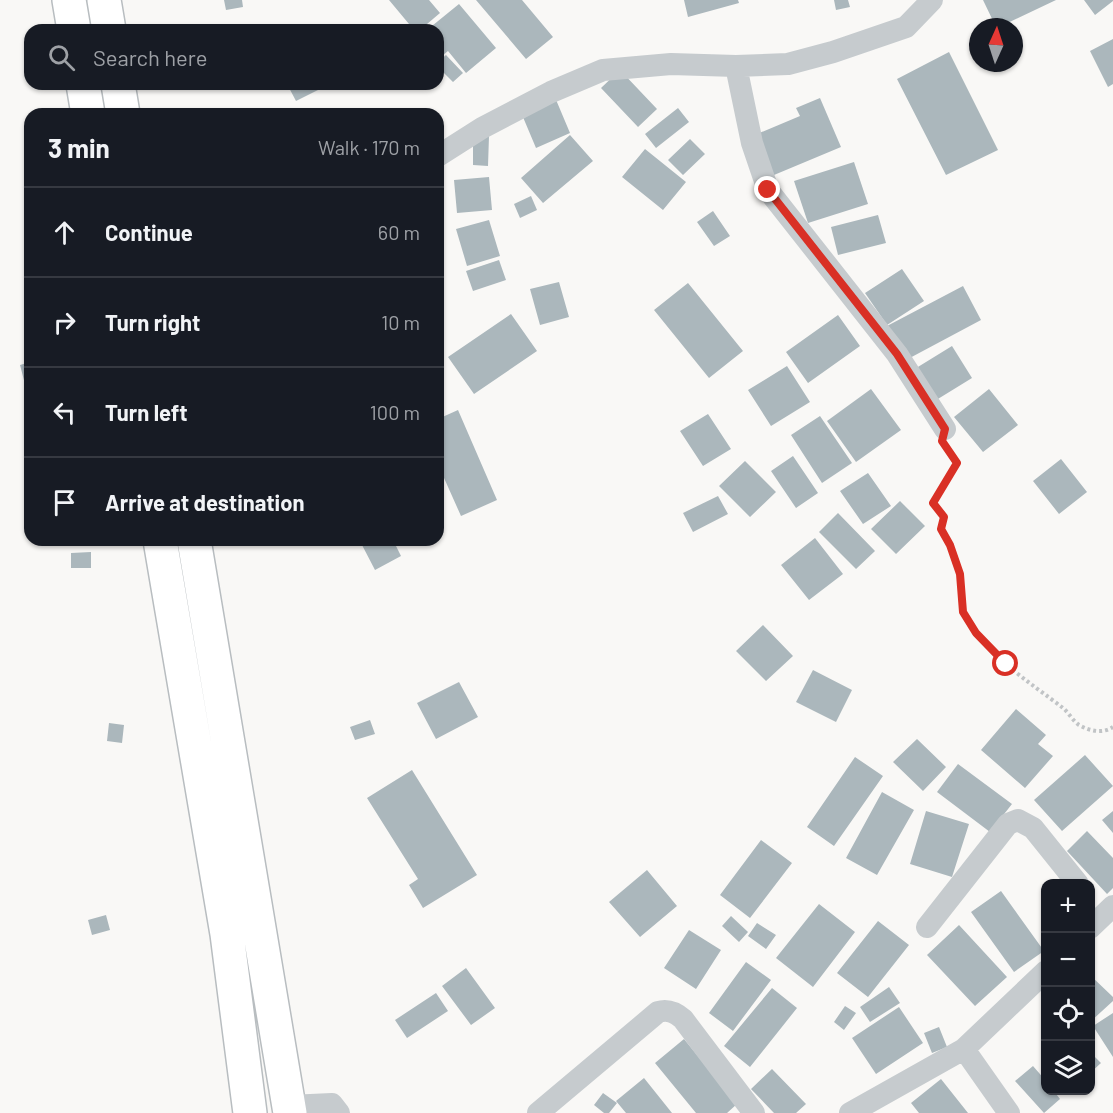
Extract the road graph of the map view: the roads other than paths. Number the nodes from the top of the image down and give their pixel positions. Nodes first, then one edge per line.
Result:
1 (69, 0) edge
2 (104, 0) edge
3 (932, 0) edge
4 (73, 24) edge
5 (108, 24) edge
6 (736, 66) junction
7 (84, 90) edge
8 (119, 90) edge
9 (87, 108) edge
10 (122, 108) edge
11 (444, 152) edge
12 (945, 429) road end
13 (161, 546) edge
14 (195, 546) edge
15 (1074, 879) edge
16 (927, 927) dead end
17 (1041, 976) edge
18 (964, 1049) junction
19 (289, 1109) edge
20 (250, 1113) edge
21 (339, 1113) edge
22 (538, 1113) edge
23 (754, 1113) edge
24 (850, 1113) edge
25 (1009, 1113) edge

1 - 4 highway
2 - 5 highway
3 - 6 street
6 - 11 street
6 - 12 street
7 - 9 highway
8 - 10 highway
13 - 20 highway
14 - 19 highway
15 - 16 street
17 - 18 street
18 - 24 street
18 - 25 street
19 - 21 street
22 - 23 street

